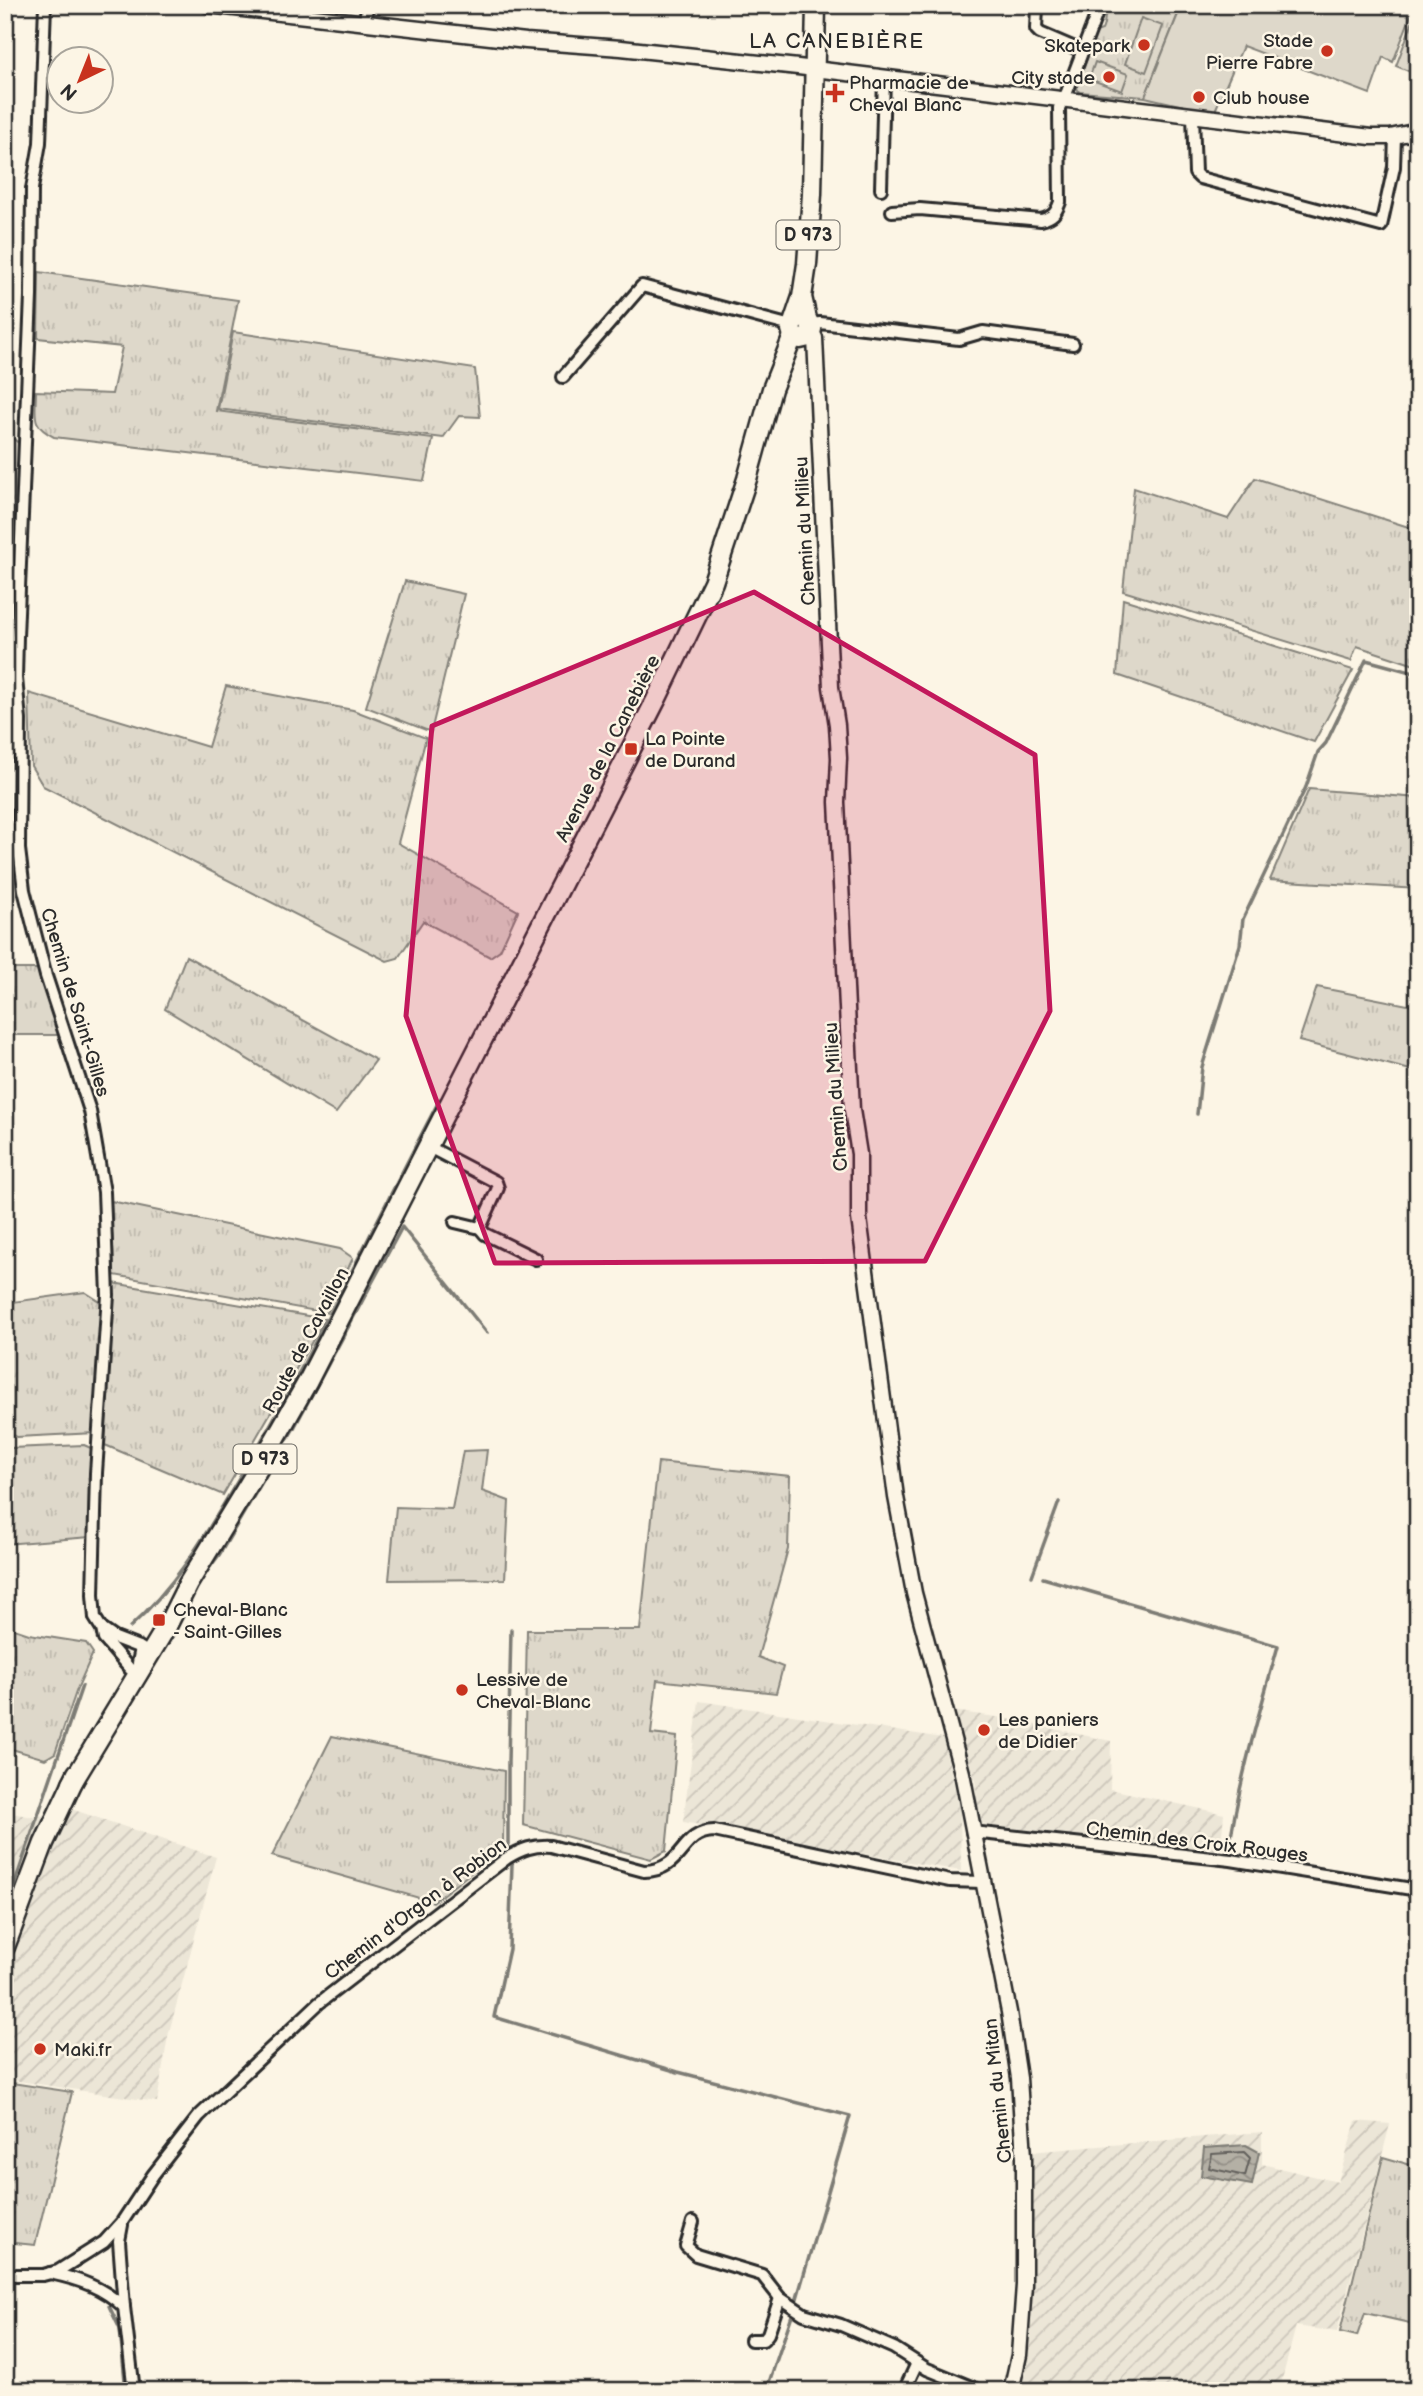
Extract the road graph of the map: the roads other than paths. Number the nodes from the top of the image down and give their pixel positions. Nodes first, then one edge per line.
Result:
1 (45, 5) edge
2 (208, 5) edge
3 (368, 5) edge
4 (816, 5) edge
5 (1035, 5) edge
6 (1100, 5) edge
7 (364, 23) junction
8 (1082, 51) junction
9 (813, 69) junction
10 (884, 77) junction
11 (1063, 100) junction
12 (1193, 115) junction
13 (1418, 131) edge
14 (1395, 136) junction
15 (881, 189) dead end
16 (892, 211) dead end
17 (802, 334) junction
18 (1073, 344) dead end
19 (563, 377) dead end
20 (427, 1146) junction
21 (455, 1222) dead end
22 (480, 1228) junction
23 (536, 1259) dead end
24 (102, 1629) junction
25 (145, 1652) junction
26 (132, 1670) junction
27 (110, 1721) junction
28 (72, 1783) junction
29 (972, 1832) junction
30 (982, 1882) junction
31 (1418, 1890) edge
32 (5, 1947) edge
33 (122, 2222) junction
34 (693, 2222) dead end
35 (50, 2273) junction
36 (5, 2275) edge
37 (780, 2298) junction
38 (124, 2307) junction
39 (751, 2340) dead end
40 (917, 2362) junction
41 (134, 2391) edge
42 (904, 2391) edge
43 (981, 2391) edge
44 (1011, 2391) edge

1 - 24 street, Chemin de Saint-Gilles
2 - 7 street
3 - 7 street
4 - 9 main road, D 973
5 - 8 street
6 - 8 street
7 - 9 street
8 - 11 street
9 - 10 street
9 - 17 main road, D 973
10 - 11 street
10 - 15 street
11 - 12 street
11 - 16 street
12 - 14 street
12 - 14 street
13 - 14 street
17 - 18 street
17 - 19 street
17 - 20 main road, Avenue de la Canebière / D 973
17 - 29 street, Chemin du Milieu
20 - 22 street
20 - 25 main road, Route de Cavaillon / D 973
21 - 22 street
22 - 23 street
24 - 25 street
24 - 26 street, Chemin de Saint-Gilles
25 - 26 main road, Route de Cavaillon / D 973
25 - 27 main road, Route de Cavaillon / D 973
26 - 27 street
26 - 28 main road, Route de Cavaillon / D 973
27 - 28 main road, Route de Cavaillon / D 973
28 - 32 main road, Route de Cavaillon / D 973
29 - 30 street, Chemin du Mitan
29 - 31 street, Chemin des Croix Rouges
30 - 33 street, Chemin d'Orgon à Robion
30 - 44 street, Chemin du Mitan
33 - 35 street, Chemin d'Orgon à Robion
33 - 38 street
34 - 37 street
35 - 36 street, Chemin d'Orgon à Robion
35 - 38 street
37 - 39 street
37 - 40 street
38 - 41 street
40 - 42 street
40 - 43 street

